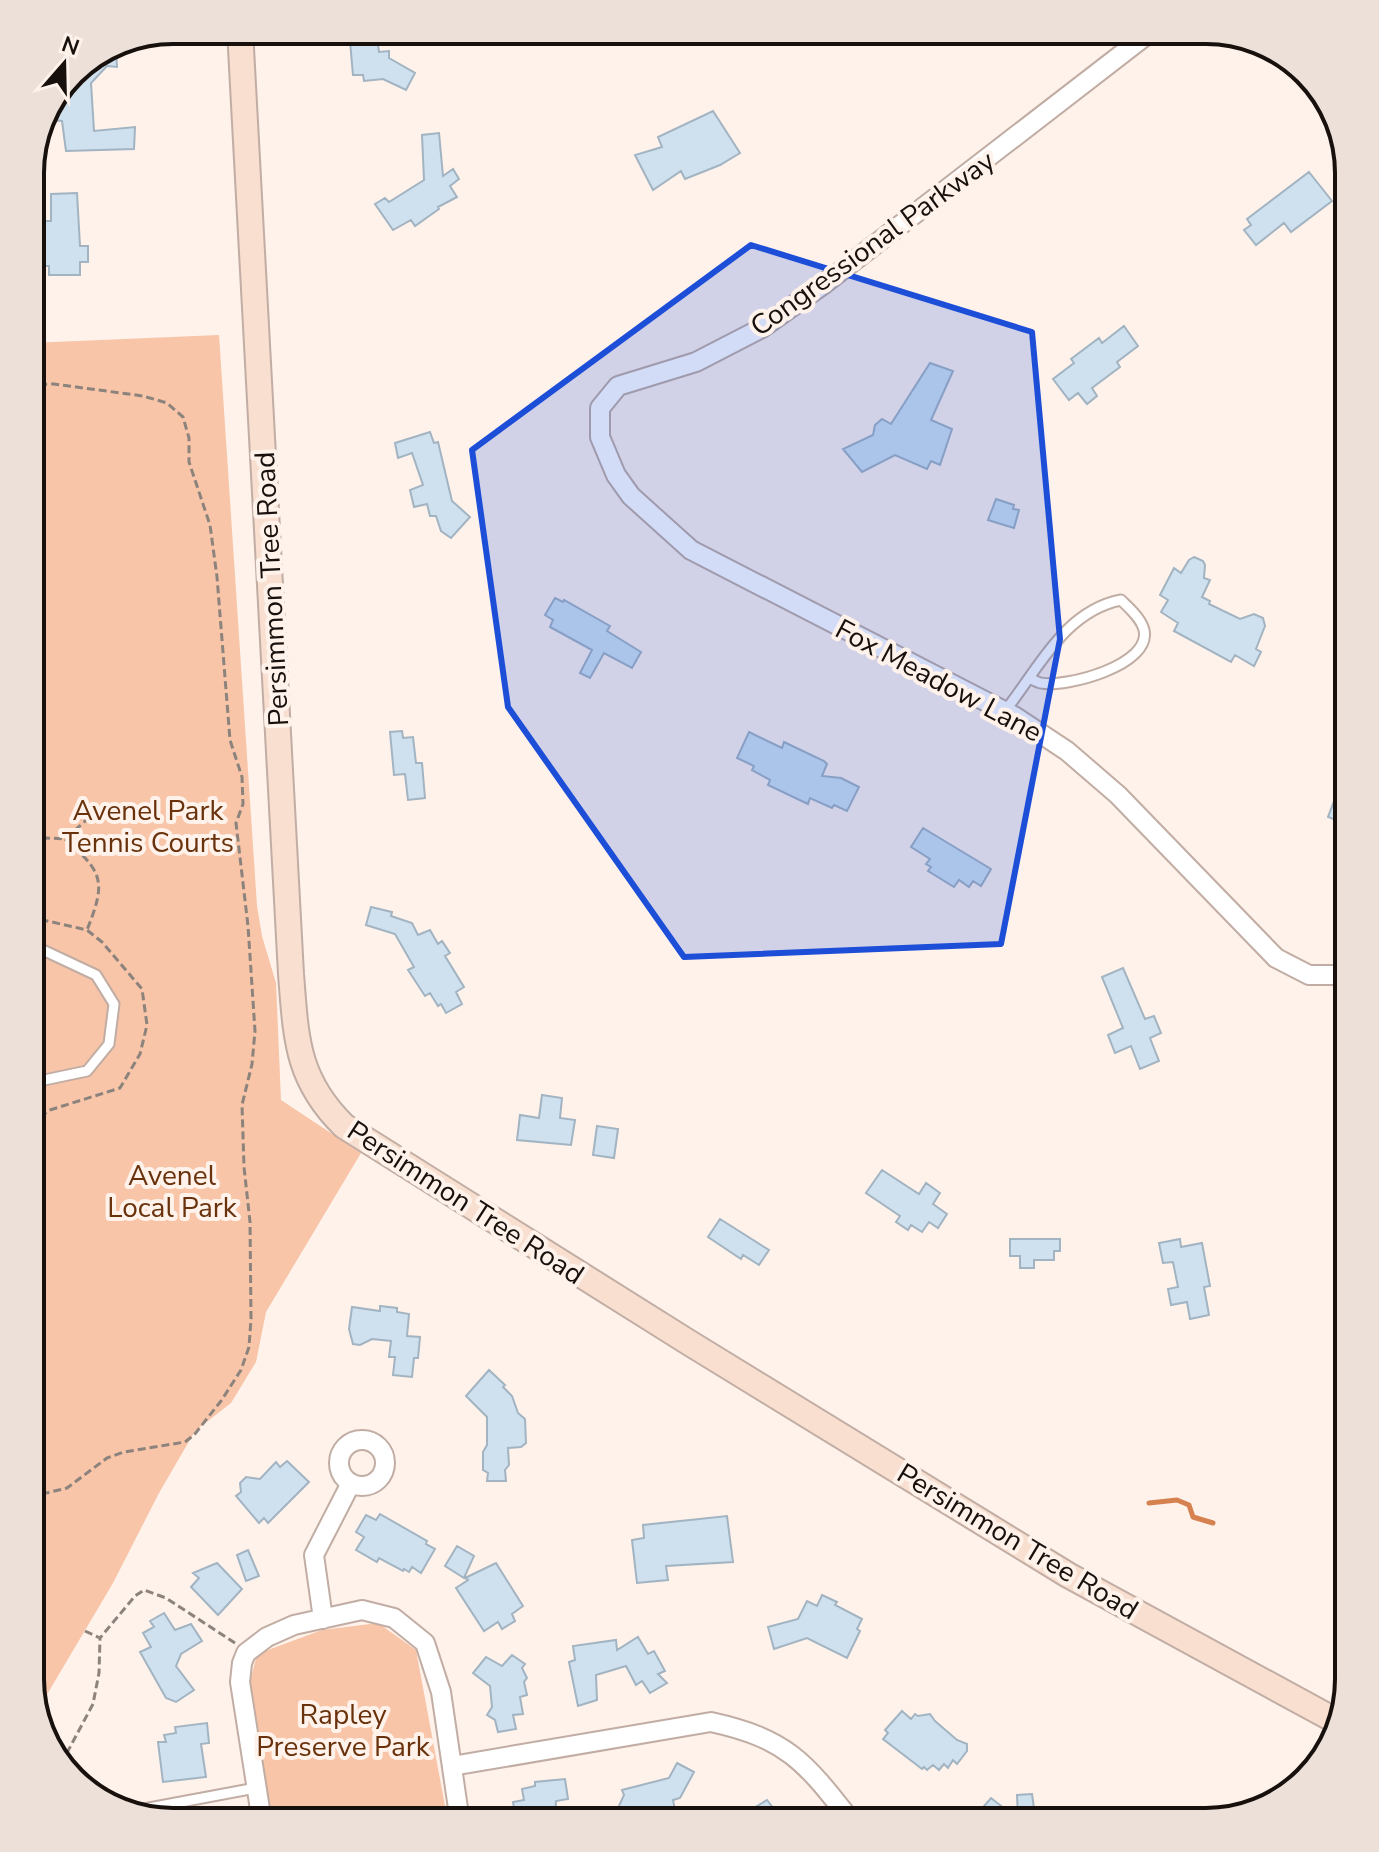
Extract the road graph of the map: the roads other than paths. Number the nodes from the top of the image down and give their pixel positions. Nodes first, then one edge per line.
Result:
1 (241, 44) edge
2 (1135, 44) edge
3 (600, 437) joint
4 (1030, 678) junction
5 (1005, 711) junction
6 (44, 951) edge
7 (1335, 977) edge
8 (44, 1080) edge
9 (351, 1483) dead end
10 (323, 1619) junction
11 (1329, 1717) edge
12 (452, 1766) junction
13 (256, 1788) junction
14 (155, 1807) edge
15 (260, 1808) edge
16 (458, 1808) edge
17 (841, 1808) edge

1 - 11 main road, Persimmon Tree Road
2 - 3 street, Congressional Parkway
3 - 5 street, Fox Meadow Lane
4 - 4 lane
4 - 5 lane
5 - 7 street, Fox Meadow Lane
6 - 8 lane
9 - 10 street
10 - 12 street
10 - 13 street
12 - 16 street
12 - 17 street
13 - 14 lane
13 - 15 street

